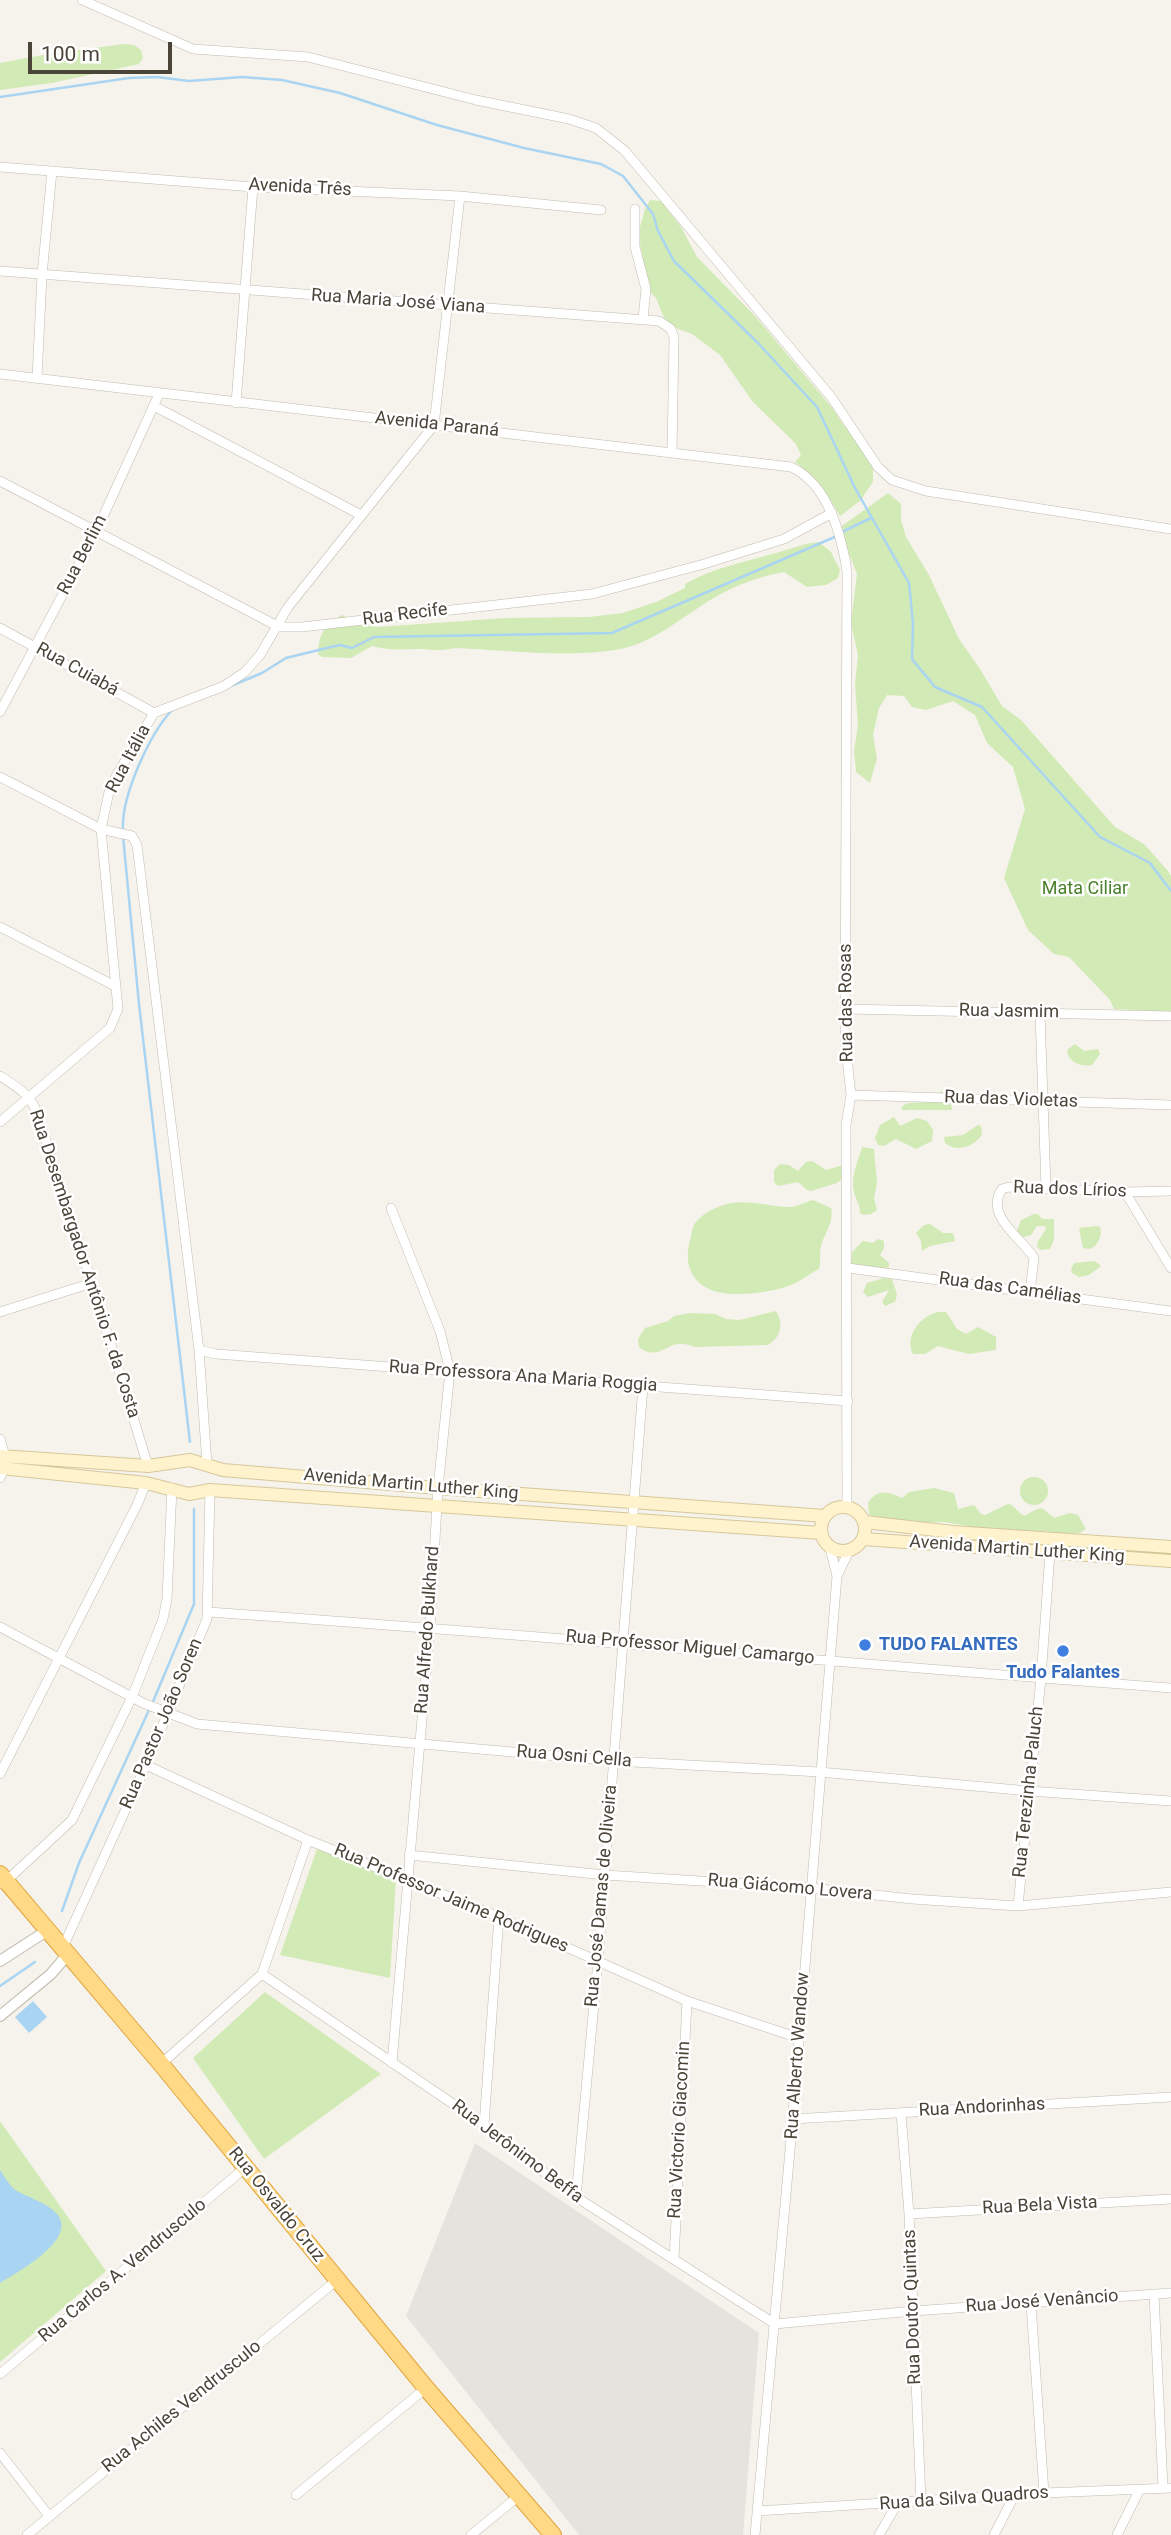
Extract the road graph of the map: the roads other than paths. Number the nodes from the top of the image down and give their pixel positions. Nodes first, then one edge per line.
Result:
1 (82, 0) edge
2 (0, 167) edge
3 (52, 171) junction
4 (253, 187) junction
5 (460, 196) junction
6 (601, 209) dead end
7 (635, 209) dead end
8 (0, 271) edge
9 (42, 275) junction
10 (244, 291) junction
11 (448, 305) junction
12 (643, 319) junction
13 (0, 374) edge
14 (37, 378) junction
15 (159, 394) junction
16 (236, 403) junction
17 (154, 407) junction
18 (434, 425) junction
19 (672, 452) junction
20 (0, 481) edge
21 (831, 513) junction
22 (362, 515) junction
23 (1171, 529) edge
24 (96, 532) junction
25 (839, 536) joint
26 (279, 627) junction
27 (0, 628) edge
28 (35, 646) junction
29 (0, 712) edge
30 (154, 713) junction
31 (0, 777) edge
32 (101, 829) junction
33 (0, 927) edge
34 (115, 986) junction
35 (846, 1009) junction
36 (1040, 1013) junction
37 (1171, 1016) edge
38 (0, 1076) edge
39 (851, 1096) junction
40 (30, 1098) junction
41 (1043, 1102) junction
42 (1171, 1105) edge
43 (0, 1122) edge
44 (1046, 1188) junction
45 (1171, 1191) edge
46 (1125, 1192) junction
47 (391, 1208) dead end
48 (848, 1268) junction
49 (1171, 1268) edge
50 (92, 1283) junction
51 (1030, 1292) junction
52 (1171, 1311) edge
53 (0, 1312) edge
54 (199, 1350) junction
55 (450, 1371) junction
56 (643, 1386) junction
57 (848, 1401) junction
58 (0, 1439) edge
59 (96, 1464) junction
60 (174, 1464) junction
61 (2, 1465) edge
62 (207, 1465) junction
63 (148, 1466) junction
64 (96, 1478) junction
65 (317, 1478) junction
66 (146, 1483) junction
67 (172, 1488) junction
68 (438, 1488) junction
69 (210, 1490) junction
70 (316, 1497) junction
71 (633, 1502) junction
72 (437, 1505) junction
73 (846, 1507) junction
74 (825, 1516) junction
75 (632, 1518) junction
76 (864, 1522) junction
77 (821, 1533) junction
78 (864, 1539) junction
79 (1171, 1547) edge
80 (830, 1548) junction
81 (849, 1551) junction
82 (1050, 1553) junction
83 (1171, 1562) edge
84 (837, 1576) junction
85 (209, 1612) junction
86 (0, 1627) edge
87 (430, 1627) junction
88 (624, 1643) junction
89 (58, 1658) junction
90 (829, 1660) junction
91 (1041, 1678) junction
92 (1171, 1688) edge
93 (132, 1697) junction
94 (165, 1712) junction
95 (418, 1744) junction
96 (614, 1761) junction
97 (146, 1765) junction
98 (820, 1772) junction
99 (0, 1773) edge
100 (1029, 1791) junction
101 (1171, 1801) edge
102 (308, 1840) junction
103 (410, 1855) junction
104 (604, 1875) junction
105 (2, 1880) edge
106 (407, 1880) junction
107 (811, 1888) junction
108 (1171, 1892) edge
109 (1018, 1906) junction
110 (499, 1917) junction
111 (48, 1930) junction
112 (65, 1951) junction
113 (0, 1961) edge
114 (597, 1961) junction
115 (262, 1974) junction
116 (687, 2001) junction
117 (0, 2016) edge
118 (799, 2038) junction
119 (392, 2063) junction
120 (162, 2064) junction
121 (1171, 2097) edge
122 (901, 2113) junction
123 (793, 2119) junction
124 (484, 2125) junction
125 (246, 2167) junction
126 (576, 2197) junction
127 (1171, 2199) edge
128 (909, 2214) junction
129 (674, 2259) junction
130 (337, 2280) junction
131 (1171, 2293) edge
132 (1154, 2294) junction
133 (1031, 2304) junction
134 (913, 2311) junction
135 (775, 2324) junction
136 (0, 2374) edge
137 (426, 2388) junction
138 (0, 2453) edge
139 (1167, 2488) edge
140 (1140, 2489) junction
141 (1044, 2493) junction
142 (296, 2495) dead end
143 (520, 2495) junction
144 (1014, 2496) junction
145 (921, 2501) junction
146 (897, 2504) junction
147 (757, 2511) junction
148 (49, 2516) junction
149 (27, 2535) edge
150 (471, 2535) edge
151 (553, 2535) edge
152 (755, 2535) edge
153 (879, 2535) edge
154 (995, 2535) edge
155 (1117, 2535) edge

1 - 23 street
2 - 3 street, Avenida Três
3 - 4 street, Avenida Três
3 - 9 street
4 - 5 street, Avenida Três
4 - 10 street
5 - 6 street, Avenida Três
5 - 11 street
7 - 12 street
8 - 9 street, Rua Maria José Viana
9 - 10 street, Rua Maria José Viana
9 - 14 street
10 - 11 street, Rua Maria José Viana
10 - 16 street
11 - 12 street, Rua Maria José Viana
11 - 18 street
12 - 19 street, Rua Maria José Viana
13 - 14 street, Avenida Paraná
14 - 15 street, Avenida Paraná
15 - 16 street, Avenida Paraná
15 - 17 street, Rua Berlim
16 - 18 street, Avenida Paraná
17 - 22 street
17 - 24 street, Rua Berlim
18 - 19 street, Avenida Paraná
18 - 22 street, Rua Itália
19 - 21 street, Avenida Paraná
20 - 24 street, Rua Recife
21 - 25 street, Avenida Paraná
21 - 26 street, Rua Recife
22 - 26 street, Rua Itália
24 - 26 street, Rua Recife
24 - 28 street, Rua Berlim
25 - 35 street, Rua das Rosas
26 - 30 street, Rua Itália
27 - 28 street, Rua Cuiabá
28 - 29 street, Rua Berlim
28 - 30 street, Rua Cuiabá
30 - 32 street, Rua Itália
31 - 32 street
32 - 34 street, Rua Itália
32 - 54 street
33 - 34 street
34 - 40 street, Rua Itália
35 - 36 street, Rua Jasmim
35 - 39 street, Rua das Rosas
36 - 37 street, Rua Jasmim
36 - 41 street
38 - 40 street, Rua Desembargador Antônio F. da Costa
39 - 41 street, Rua das Violetas
39 - 48 street, Rua das Rosas
40 - 43 street, Rua Itália
40 - 50 street, Rua Desembargador Antônio F. da Costa
41 - 42 street, Rua das Violetas
41 - 44 street
44 - 46 street, Rua dos Lírios
44 - 51 street, Rua dos Lírios
45 - 46 street, Rua dos Lírios
46 - 49 street
47 - 55 street, Rua Alfredo Bulkhard
48 - 51 street, Rua das Camélias
48 - 57 street, Rua das Rosas
50 - 53 street
50 - 63 street, Rua Desembargador Antônio F. da Costa
51 - 52 street, Rua das Camélias
54 - 55 street, Rua Professora Ana Maria Roggia
54 - 62 street
55 - 56 street, Rua Professora Ana Maria Roggia
55 - 68 street, Rua Alfredo Bulkhard
56 - 57 street, Rua Professora Ana Maria Roggia
56 - 71 street, Rua José Damas de Oliveira
57 - 73 street, Rua das Rosas
58 - 61 street
59 - 61 main road, Avenida Martin Luther King
59 - 63 main road, Avenida Martin Luther King
59 - 64 main road
60 - 62 main road, Avenida Martin Luther King
60 - 63 main road, Avenida Martin Luther King
60 - 67 main road
61 - 64 main road, Avenida Martin Luther King
62 - 65 main road, Avenida Martin Luther King
62 - 69 main road
64 - 66 main road, Avenida Martin Luther King
65 - 68 main road, Avenida Martin Luther King
65 - 70 main road
66 - 67 main road, Avenida Martin Luther King
66 - 89 street
67 - 69 main road, Avenida Martin Luther King
67 - 93 street
68 - 71 main road, Avenida Martin Luther King
68 - 72 street, Rua Alfredo Bulkhard
69 - 70 main road, Avenida Martin Luther King
69 - 85 street, Rua Pastor João Soren
70 - 72 main road, Avenida Martin Luther King
71 - 74 main road, Avenida Martin Luther King
71 - 75 street, Rua José Damas de Oliveira
72 - 75 main road, Avenida Martin Luther King
72 - 87 street, Rua Alfredo Bulkhard
73 - 74 main road
73 - 76 main road
74 - 77 main road
75 - 77 main road, Avenida Martin Luther King
75 - 88 street, Rua José Damas de Oliveira
76 - 78 main road
76 - 79 main road, Avenida Martin Luther King
77 - 80 main road
78 - 81 main road
78 - 82 main road, Avenida Martin Luther King
80 - 81 main road
80 - 84 street, Rua Alberto Wandow
81 - 84 street, Rua Alberto Wandow
82 - 83 main road, Avenida Martin Luther King
82 - 91 street, Rua Terezinha Paluch
84 - 90 street, Rua Alberto Wandow
85 - 87 street, Rua Professor Miguel Camargo
85 - 94 street, Rua Pastor João Soren
86 - 89 street, Rua Osni Cella
87 - 88 street, Rua Professor Miguel Camargo
87 - 95 street, Rua Alfredo Bulkhard
88 - 90 street, Rua Professor Miguel Camargo
88 - 96 street, Rua José Damas de Oliveira
89 - 93 street, Rua Osni Cella
89 - 99 street
90 - 91 street, Rua Professor Miguel Camargo
90 - 98 street, Rua Alberto Wandow
91 - 92 street, Rua Professor Miguel Camargo
91 - 100 street, Rua Terezinha Paluch
93 - 94 street, Rua Osni Cella
93 - 105 street
94 - 95 street, Rua Osni Cella
94 - 97 street, Rua Pastor João Soren
95 - 96 street, Rua Osni Cella
95 - 103 street, Rua Alfredo Bulkhard
96 - 98 street, Rua Osni Cella
96 - 104 street, Rua José Damas de Oliveira
97 - 102 street, Rua Professor Jaime Rodrigues
97 - 112 street, Rua Pastor João Soren
98 - 100 street, Rua Osni Cella
98 - 107 street, Rua Alberto Wandow
100 - 101 street, Rua Osni Cella
100 - 109 street, Rua Terezinha Paluch
102 - 106 street, Rua Professor Jaime Rodrigues
102 - 115 street
103 - 104 street, Rua Giácomo Lovera
103 - 106 street, Rua Alfredo Bulkhard
104 - 107 street, Rua Giácomo Lovera
104 - 114 street, Rua José Damas de Oliveira
105 - 111 highway, Rua Osvaldo Cruz
106 - 110 street, Rua Professor Jaime Rodrigues
106 - 119 street, Rua Alfredo Bulkhard
107 - 109 street, Rua Giácomo Lovera
107 - 118 street, Rua Alberto Wandow
108 - 109 street, Rua Giácomo Lovera
110 - 114 street, Rua Professor Jaime Rodrigues
110 - 124 street
111 - 112 highway, Rua Osvaldo Cruz
111 - 113 street
112 - 117 street
112 - 120 highway, Rua Osvaldo Cruz
114 - 116 street, Rua Professor Jaime Rodrigues
114 - 126 street, Rua José Damas de Oliveira
115 - 119 street, Rua Jerônimo Beffa
115 - 120 street
116 - 118 street, Rua Professor Jaime Rodrigues
116 - 129 street, Rua Victorio Giacomin
118 - 123 street, Rua Alberto Wandow
119 - 124 street, Rua Jerônimo Beffa
120 - 125 highway, Rua Osvaldo Cruz
121 - 122 street, Rua Andorinhas
122 - 123 street, Rua Andorinhas
122 - 128 street, Rua Doutor Quintas
123 - 135 street, Rua Alberto Wandow
124 - 126 street, Rua Jerônimo Beffa
125 - 130 highway, Rua Osvaldo Cruz
125 - 136 street, Rua Carlos A. Vendrusculo
126 - 129 street, Rua Jerônimo Beffa
127 - 128 street, Rua Bela Vista
128 - 134 street, Rua Doutor Quintas
129 - 135 street, Rua Jerônimo Beffa
130 - 137 highway, Rua Osvaldo Cruz
130 - 148 street, Rua Achiles Vendrusculo
131 - 132 street, Rua José Venâncio
132 - 133 street, Rua José Venâncio
132 - 139 street
133 - 134 street, Rua José Venâncio
133 - 141 street
134 - 135 street, Rua José Venâncio
134 - 145 street, Rua Doutor Quintas
135 - 147 street, Rua Alberto Wandow
137 - 142 street
137 - 143 highway, Rua Osvaldo Cruz
138 - 148 street
139 - 140 street, Rua da Silva Quadros
140 - 141 street, Rua da Silva Quadros
140 - 155 street
141 - 144 street, Rua da Silva Quadros
143 - 150 street
143 - 151 highway, Rua Osvaldo Cruz
144 - 145 street, Rua da Silva Quadros
144 - 154 street
145 - 146 street, Rua da Silva Quadros
146 - 147 street, Rua da Silva Quadros
146 - 153 street
147 - 152 street, Rua Alberto Wandow
148 - 149 street, Rua Achiles Vendrusculo

